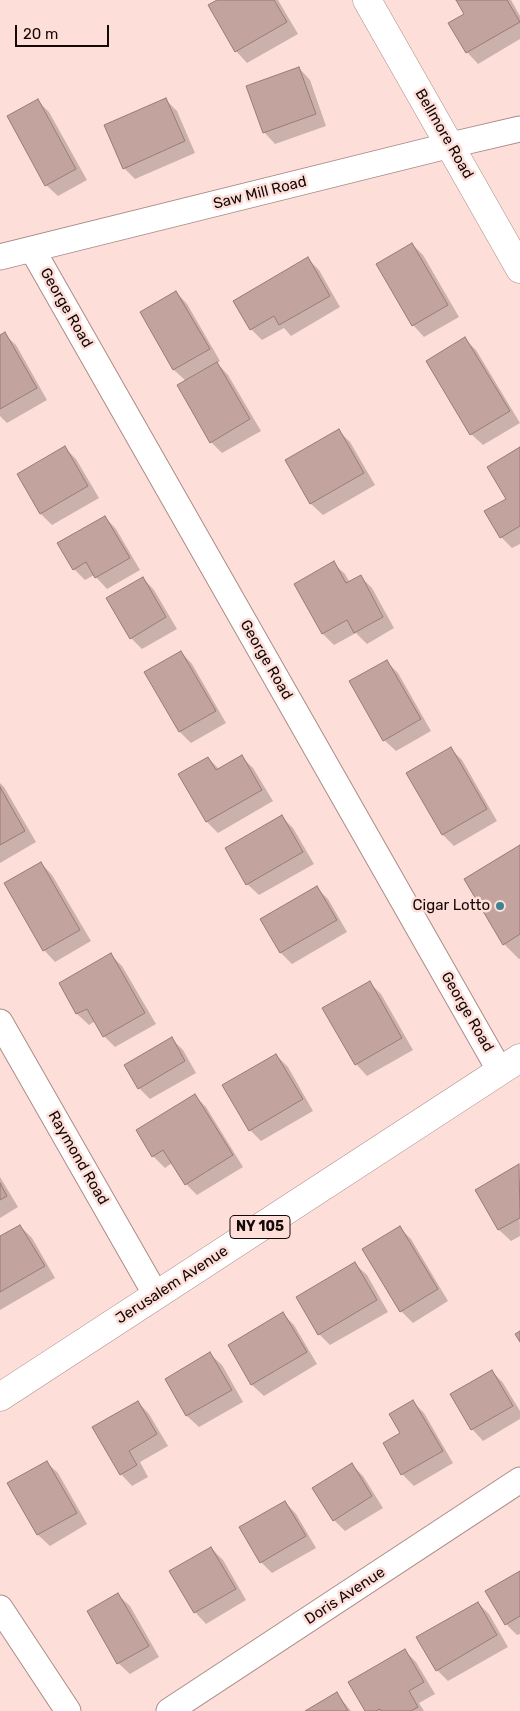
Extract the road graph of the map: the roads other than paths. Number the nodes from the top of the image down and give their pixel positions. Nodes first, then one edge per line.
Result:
1 (367, 0) edge
2 (520, 129) edge
3 (451, 145) junction
4 (32, 250) junction
5 (0, 257) edge
6 (520, 269) edge
7 (0, 1022) edge
8 (510, 1065) edge
9 (156, 1295) junction
10 (0, 1397) edge
11 (520, 1480) edge
12 (0, 1608) edge
13 (68, 1711) edge
14 (169, 1711) edge

1 - 3 main road, Bellmore Road
2 - 3 street, Saw Mill Road
3 - 4 street, Saw Mill Road
3 - 6 main road, Bellmore Road
4 - 5 street, Saw Mill Road
4 - 8 street, George Road
7 - 9 street, Raymond Road
8 - 9 main road, Jerusalem Avenue / NY 105
9 - 10 main road, Jerusalem Avenue / NY 105
11 - 14 street, Doris Avenue
12 - 13 street

